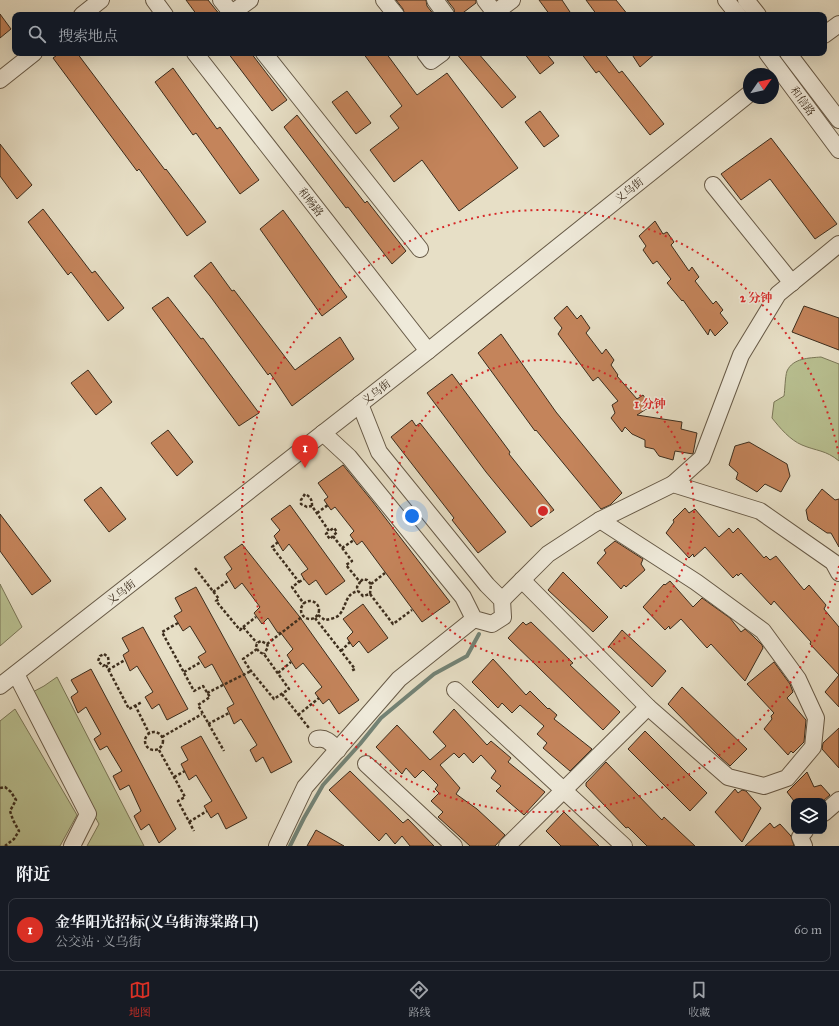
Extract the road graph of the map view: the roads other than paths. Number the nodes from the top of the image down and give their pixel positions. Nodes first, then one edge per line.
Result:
1 (101, 0) edge
2 (154, 0) edge
3 (221, 0) edge
4 (250, 0) edge
5 (384, 0) edge
6 (435, 0) edge
7 (485, 0) edge
8 (512, 0) edge
9 (726, 0) edge
10 (746, 0) edge
11 (86, 12) edge
12 (163, 12) edge
13 (231, 12) edge
14 (235, 12) edge
15 (394, 12) edge
16 (444, 12) edge
17 (493, 12) edge
18 (497, 12) edge
19 (736, 12) edge
20 (756, 12) edge
21 (839, 24) edge
22 (827, 33) edge
23 (30, 56) edge
24 (197, 56) edge
25 (266, 56) edge
26 (428, 56) edge
27 (438, 56) edge
28 (769, 56) edge
29 (792, 56) edge
30 (794, 56) edge
31 (775, 68) edge
32 (779, 70) edge
33 (779, 75) edge
34 (0, 80) edge
35 (743, 99) edge
36 (839, 120) edge
37 (839, 150) edge
38 (713, 185) dead end
39 (839, 244) edge
40 (420, 249) dead end
41 (792, 283) junction
42 (428, 351) junction
43 (360, 404) junction
44 (323, 433) junction
45 (673, 484) junction
46 (600, 520) junction
47 (839, 573) edge
48 (522, 580) junction
49 (502, 600) junction
50 (474, 619) junction
51 (16, 674) junction
52 (0, 686) edge
53 (455, 690) dead end
54 (648, 707) junction
55 (317, 739) road end
56 (338, 750) junction
57 (366, 764) dead end
58 (564, 790) junction
59 (839, 800) edge
60 (827, 810) edge
61 (802, 834) edge
62 (72, 846) edge
63 (277, 846) edge
64 (454, 846) edge
65 (507, 846) edge
66 (624, 846) edge
67 (804, 846) edge

1 - 11 street
2 - 12 street
3 - 13 street
4 - 14 street
5 - 15 street
6 - 16 street
7 - 17 street
8 - 18 street
9 - 19 street
10 - 20 street
21 - 22 street
23 - 34 street
24 - 42 street, 和畅路
25 - 40 street
26 - 27 street
28 - 31 street, 和信路
29 - 32 street
30 - 36 street, 和信路
33 - 37 street, 和信路
35 - 42 street, 义乌街
38 - 41 street
39 - 41 street
41 - 45 street
42 - 43 street, 义乌街
43 - 44 street, 义乌街
43 - 49 street
44 - 50 street
44 - 51 street, 义乌街
45 - 46 street
45 - 47 street
46 - 48 street
46 - 54 street
48 - 49 street
48 - 54 street
49 - 50 street
50 - 56 street
51 - 52 street, 义乌街
51 - 62 street
53 - 58 street
54 - 58 street
55 - 56 street
56 - 63 street
57 - 64 street
58 - 65 street
58 - 66 street
59 - 60 street
61 - 67 street

